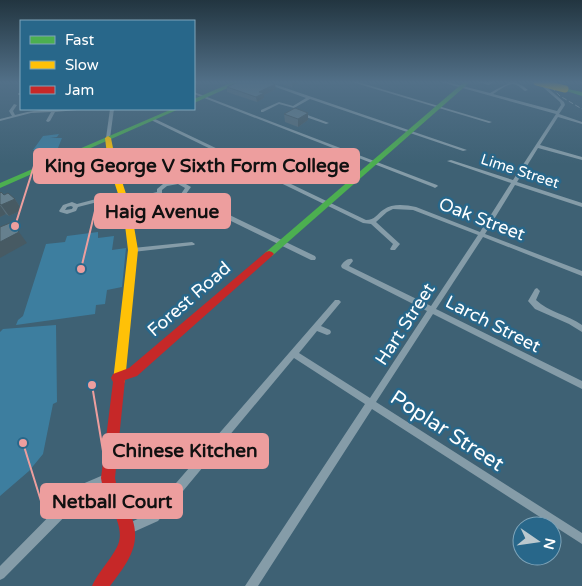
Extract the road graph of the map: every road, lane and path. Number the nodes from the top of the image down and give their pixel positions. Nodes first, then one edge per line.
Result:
1 (12, 109) edge
2 (230, 109) edge
3 (268, 109) edge
4 (298, 109) edge
5 (346, 109) edge
6 (435, 109) edge
7 (446, 109) edge
8 (541, 109) edge
9 (560, 109) edge
10 (54, 110) joint
11 (112, 110) edge
12 (174, 110) edge
13 (262, 112) dead end
14 (558, 114) junction
15 (14, 116) junction
16 (152, 119) junction
17 (0, 120) edge
18 (48, 121) dead end
19 (490, 122) dead end
20 (327, 123) dead end
21 (582, 123) edge
22 (410, 131) junction
23 (108, 138) junction
24 (538, 146) junction
25 (465, 150) dead end
26 (582, 159) edge
27 (147, 161) dead end
28 (449, 161) dead end
29 (374, 163) junction
30 (114, 168) junction
31 (514, 183) junction
32 (0, 186) edge
33 (435, 186) dead end
34 (159, 193) junction
35 (183, 195) junction
36 (124, 197) junction
37 (325, 204) junction
38 (582, 205) edge
39 (76, 206) dead end
40 (372, 222) junction
41 (481, 234) junction
42 (281, 242) junction
43 (192, 244) dead end
44 (394, 249) dead end
45 (133, 250) junction
46 (313, 258) dead end
47 (350, 261) dead end
48 (582, 274) edge
49 (537, 291) dead end
50 (337, 302) dead end
51 (432, 310) junction
52 (316, 327) junction
53 (579, 331) edge
54 (327, 332) dead end
55 (293, 354) junction
56 (117, 378) junction
57 (582, 385) edge
58 (371, 404) junction
59 (108, 478) junction
60 (129, 529) junction
61 (582, 539) edge
62 (0, 574) edge
63 (100, 586) edge
64 (251, 586) edge

1 - 15 street
2 - 29 street
3 - 13 street
4 - 20 street
5 - 22 street
6 - 22 main road, Forest Road
7 - 19 street
8 - 14 street
9 - 14 street
10 - 15 street
10 - 18 street
11 - 23 street
12 - 16 main road
14 - 21 street
14 - 24 street, Hart Street
15 - 17 street
16 - 23 main road
16 - 37 street
22 - 25 street
22 - 29 main road, Forest Road
23 - 30 main road
23 - 32 main road
24 - 26 street
24 - 31 street, Hart Street
27 - 30 street
28 - 31 street, Lime Street
29 - 33 street
29 - 37 main road, Forest Road
30 - 36 main road
31 - 38 street, Lime Street
31 - 41 street, Hart Street
34 - 35 street
34 - 35 street
34 - 36 street
35 - 42 street
36 - 39 street
36 - 45 main road
37 - 40 street
37 - 42 main road, Forest Road
40 - 41 street, Oak Street
40 - 44 street
41 - 48 street, Oak Street
41 - 51 street, Hart Street
42 - 46 street
42 - 56 main road, Forest Road
43 - 45 street
45 - 56 main road
47 - 51 street, Larch Street
49 - 53 street
50 - 52 street
51 - 57 street, Larch Street
51 - 58 street, Hart Street
52 - 54 street
52 - 55 street
55 - 58 street, Poplar Street
55 - 60 street
56 - 59 main road
58 - 61 street, Poplar Street
58 - 64 street, Hart Street
59 - 60 main road
59 - 62 street
60 - 63 main road

